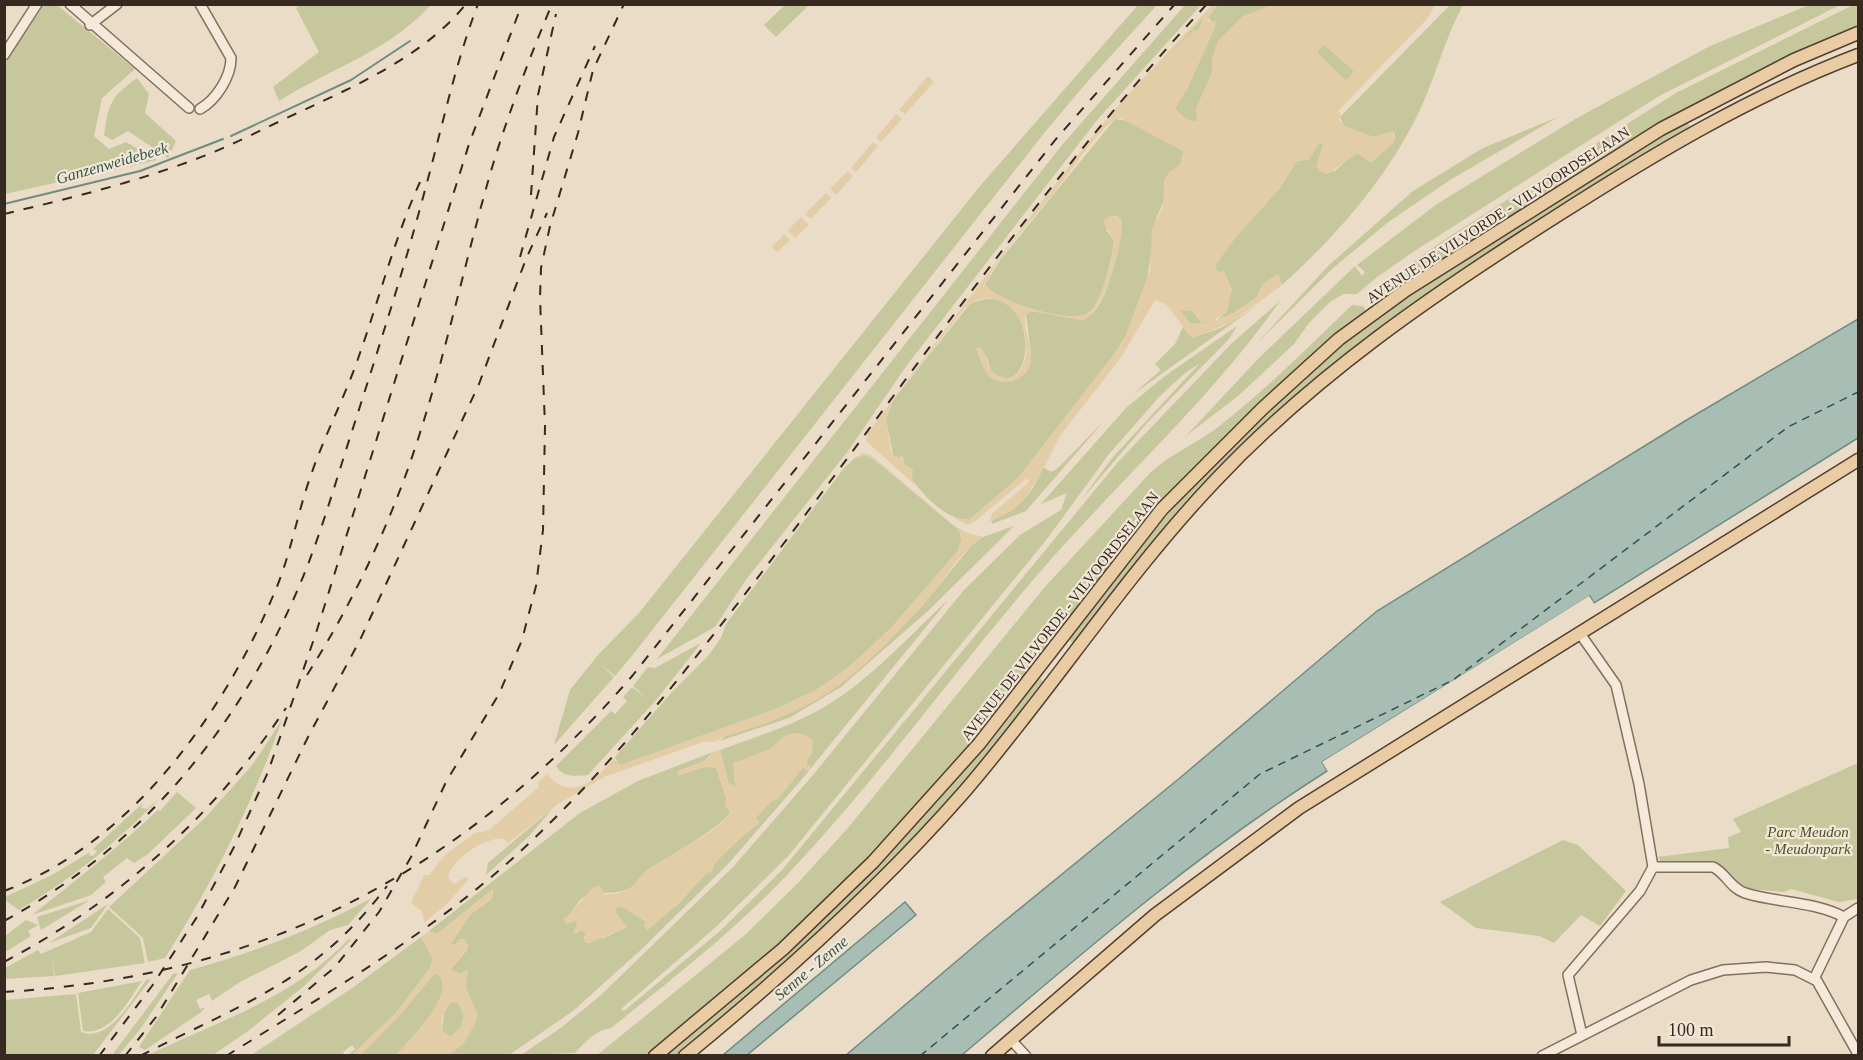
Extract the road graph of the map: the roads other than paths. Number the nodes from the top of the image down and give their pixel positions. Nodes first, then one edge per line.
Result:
1 (37, 4) edge
2 (84, 4) edge
3 (117, 4) edge
4 (200, 4) edge
5 (72, 6) edge
6 (90, 25) junction
7 (1858, 33) edge
8 (4, 55) edge
9 (1858, 55) edge
10 (189, 108) dead end
11 (200, 109) dead end
12 (1858, 460) edge
13 (1581, 635) junction
14 (1653, 867) junction
15 (1858, 908) edge
16 (1844, 917) junction
17 (1814, 979) junction
18 (1582, 1035) junction
19 (1010, 1039) junction
20 (1858, 1054) edge
21 (655, 1056) edge
22 (685, 1056) edge
23 (992, 1056) edge
24 (1026, 1056) edge
25 (1542, 1056) edge

1 - 8 street
2 - 5 street
3 - 6 street
4 - 11 street
5 - 6 street
6 - 10 street
7 - 21 main road, AVENUE DE VILVORDE - VILVOORDSELAAN
9 - 22 main road
12 - 13 main road
13 - 14 street
13 - 19 main road
14 - 16 street
14 - 18 street
15 - 16 street
16 - 17 street
17 - 18 street
17 - 20 street
18 - 25 street
19 - 23 main road
19 - 24 street

